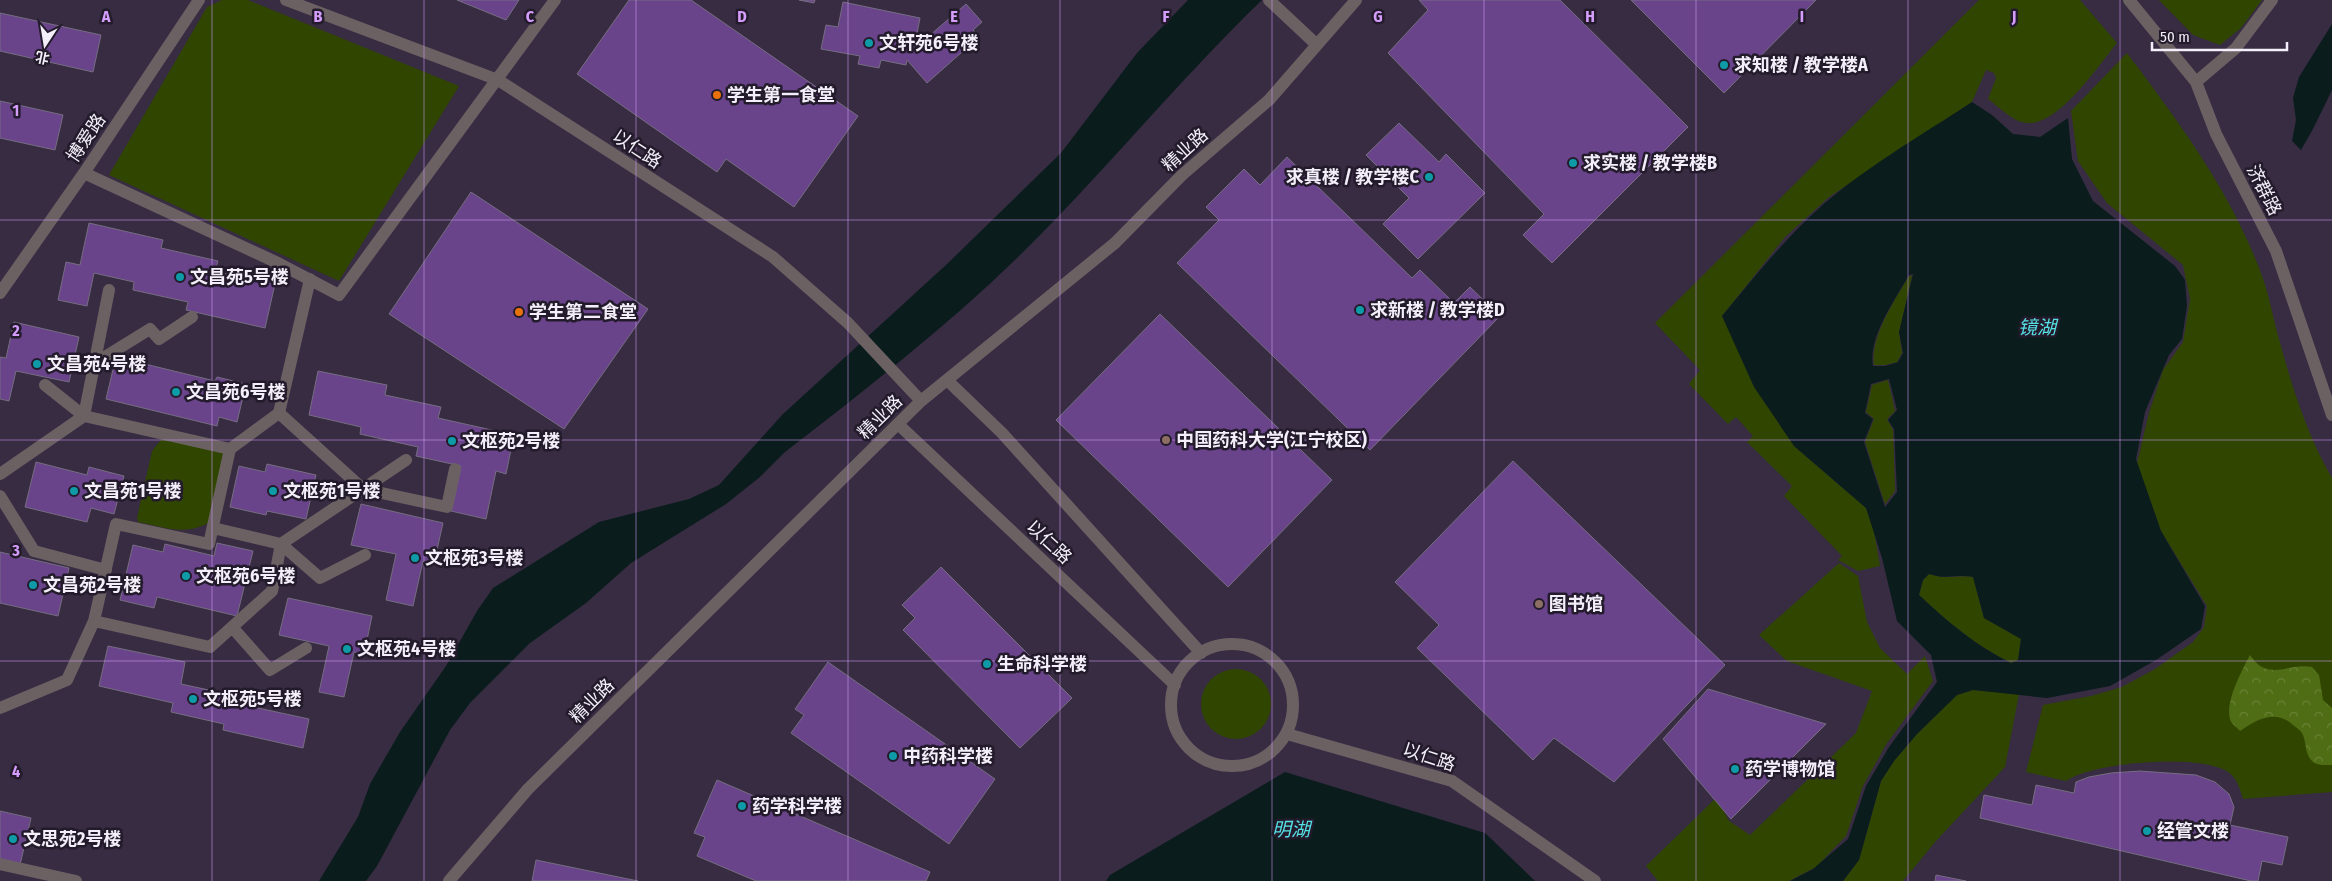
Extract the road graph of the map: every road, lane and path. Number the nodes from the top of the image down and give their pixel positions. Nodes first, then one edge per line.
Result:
1 (199, 0) edge
2 (286, 0) edge
3 (555, 0) edge
4 (1269, 0) edge
5 (1356, 0) edge
6 (2129, 0) edge
7 (2272, 0) edge
8 (1317, 45) junction
9 (498, 80) junction
10 (2196, 82) junction
11 (84, 172) junction
12 (310, 279) junction
13 (109, 290) dead end
14 (0, 293) edge
15 (192, 317) dead end
16 (95, 362) junction
17 (947, 380) junction
18 (45, 385) dead end
19 (921, 401) junction
20 (279, 413) junction
21 (2332, 414) edge
22 (84, 416) junction
23 (899, 424) junction
24 (230, 449) junction
25 (406, 460) dead end
26 (455, 469) dead end
27 (0, 474) edge
28 (363, 489) junction
29 (0, 496) edge
30 (213, 528) junction
31 (281, 544) junction
32 (365, 555) dead end
33 (106, 570) junction
34 (94, 621) junction
35 (232, 627) junction
36 (306, 648) dead end
37 (1201, 653) junction
38 (1175, 685) junction
39 (0, 708) edge
40 (1287, 734) junction
41 (0, 864) edge
42 (76, 881) edge
43 (449, 881) edge
44 (1595, 881) edge

1 - 11 street, 博爱路
2 - 9 street, 以仁路
3 - 9 street
4 - 8 street
5 - 8 street, 精业路
6 - 10 street, 济群路
7 - 10 street
8 - 17 street, 精业路
9 - 12 street
9 - 19 street, 以仁路
10 - 21 street, 济群路
11 - 12 street
11 - 14 street, 博爱路
12 - 20 street
13 - 16 street
15 - 16 street
16 - 22 street
17 - 19 street, 精业路
17 - 37 street, 以仁路
18 - 22 street
19 - 23 street, 精业路
20 - 24 street
20 - 28 street
22 - 24 street
22 - 27 street
23 - 38 street, 以仁路
23 - 43 street, 精业路
24 - 30 street
25 - 28 street
26 - 28 street
28 - 31 street
29 - 33 street
30 - 31 street
30 - 33 street
31 - 32 street
31 - 35 street
33 - 34 street
34 - 35 street
34 - 39 street
35 - 36 street
37 - 38 street
37 - 40 street
38 - 40 street
40 - 44 street, 以仁路
41 - 42 street

